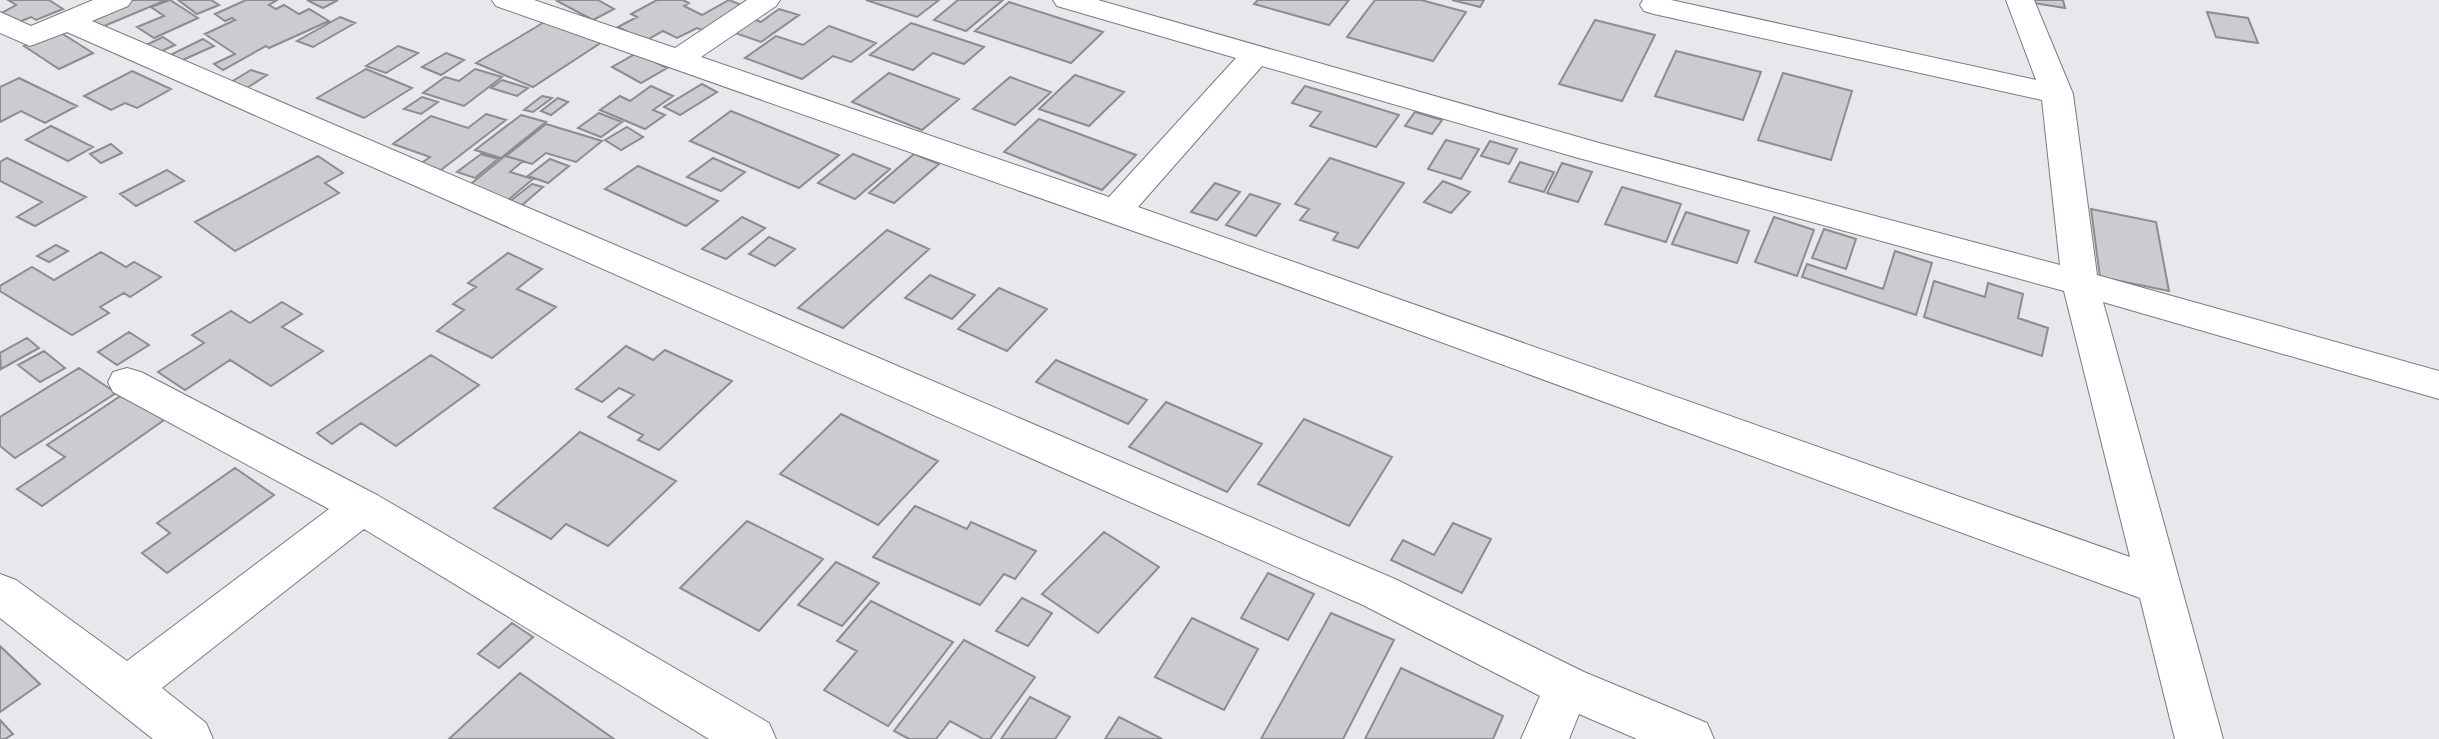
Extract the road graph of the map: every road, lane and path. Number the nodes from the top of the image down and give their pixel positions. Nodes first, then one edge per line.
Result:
1 (118, 0) edge
2 (506, 0) edge
3 (766, 0) edge
4 (1067, 0) edge
5 (2020, 0) edge
6 (1654, 5) dead end
7 (0, 21) edge
8 (69, 22) junction
9 (30, 37) junction
10 (0, 50) edge
11 (1256, 54) junction
12 (679, 59) junction
13 (2057, 94) junction
14 (1115, 212) junction
15 (2080, 283) junction
16 (127, 382) dead end
17 (2439, 385) edge
18 (362, 507) junction
19 (2159, 586) junction
20 (0, 593) edge
21 (1567, 687) junction
22 (127, 688) junction
23 (189, 739) edge
24 (752, 739) edge
25 (1545, 739) edge
26 (1690, 739) edge
27 (2199, 739) edge

1 - 8 street
2 - 12 street
3 - 12 street
4 - 11 street
5 - 13 street
6 - 13 street
7 - 9 street
8 - 9 street
8 - 21 street
9 - 10 street
11 - 14 street
11 - 15 street
12 - 14 street
13 - 15 street
14 - 19 street
15 - 17 street
15 - 19 street
16 - 18 street
18 - 22 street
18 - 24 street
19 - 27 street
20 - 22 street
21 - 25 street
21 - 26 street
22 - 23 street

